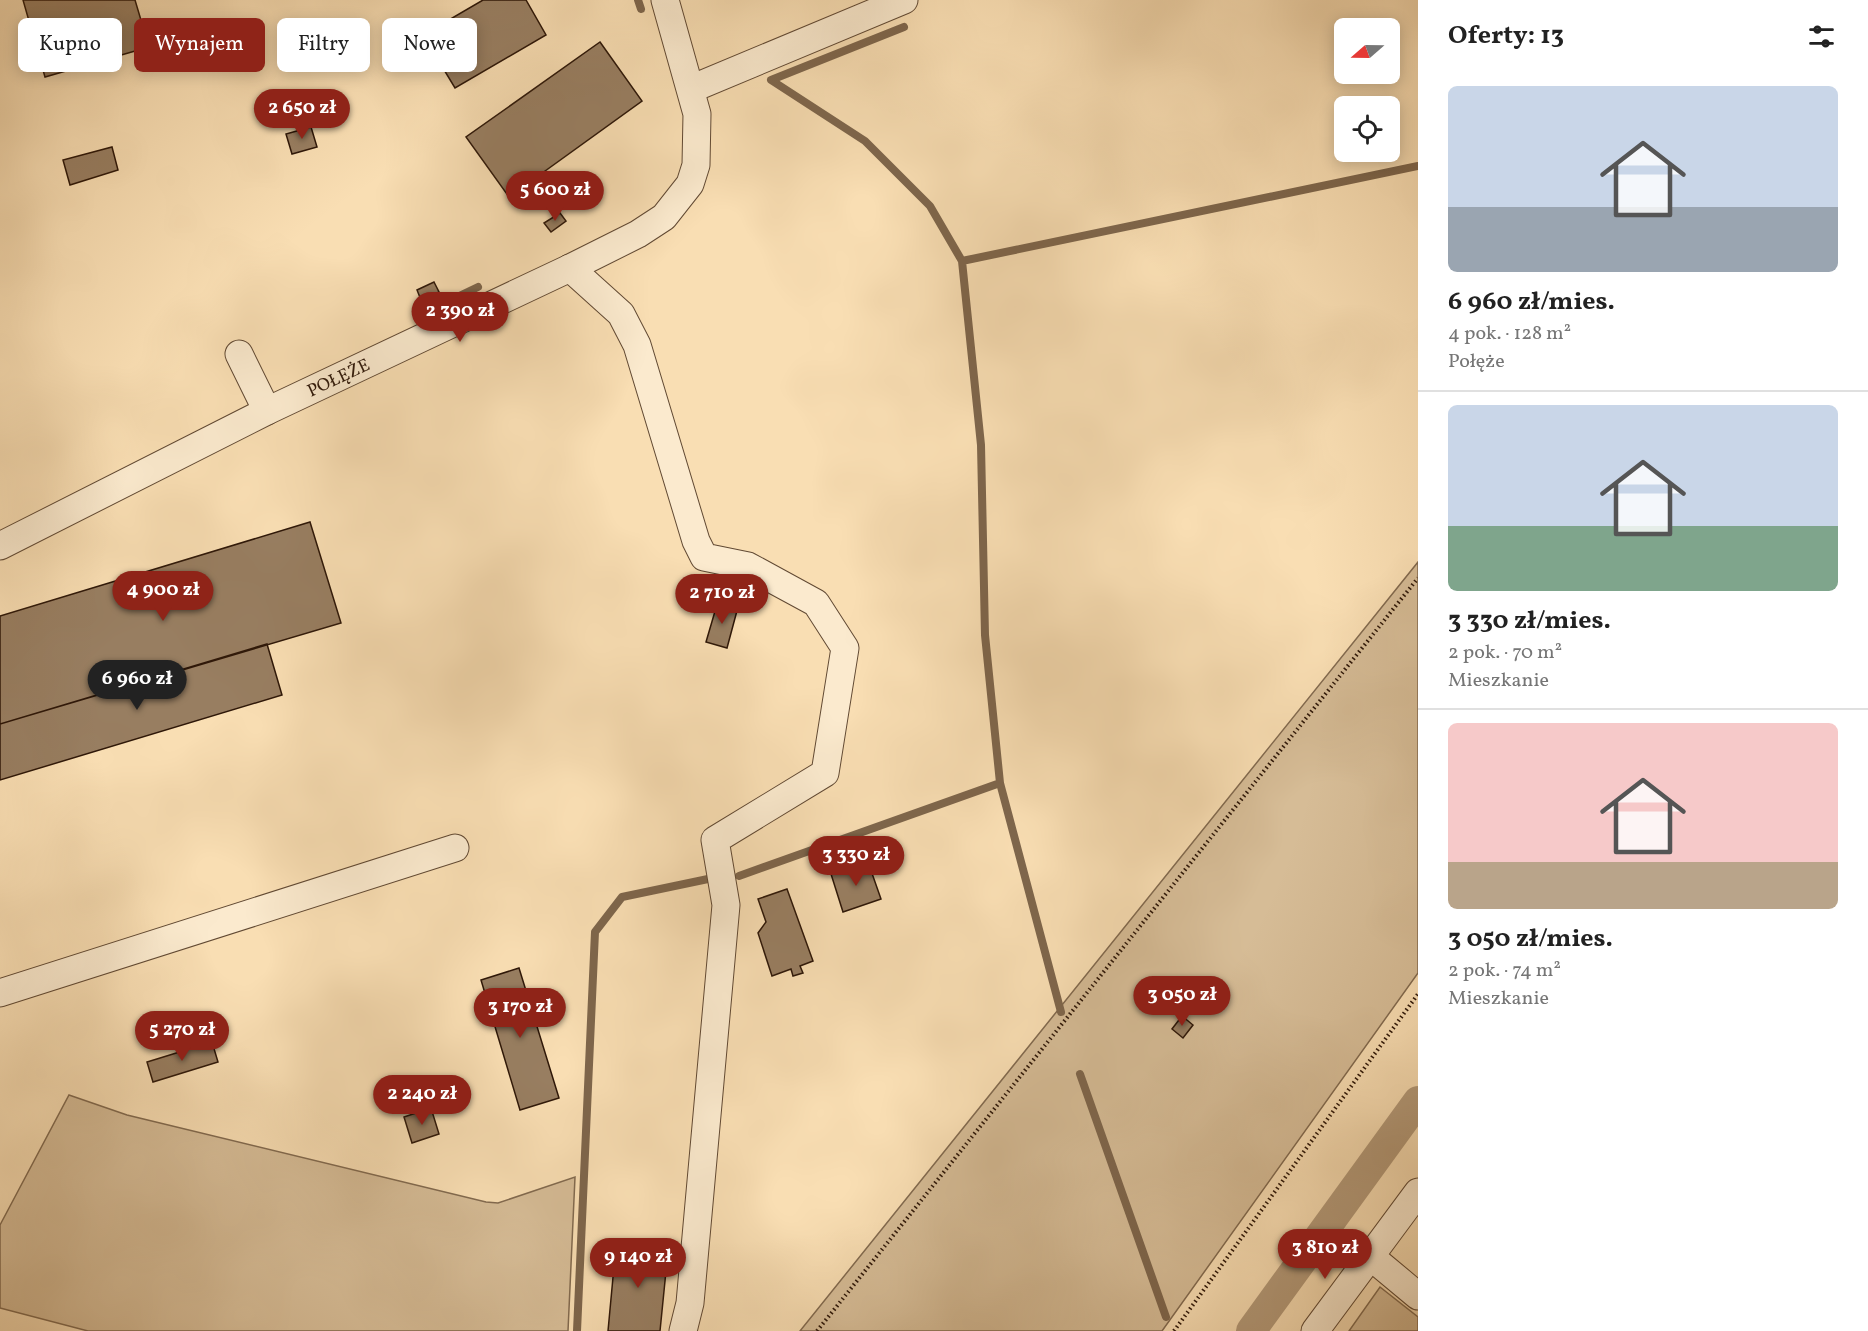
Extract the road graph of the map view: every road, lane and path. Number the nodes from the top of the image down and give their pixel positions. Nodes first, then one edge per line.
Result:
1 (665, 0) edge
2 (904, 0) edge
3 (691, 89) junction
4 (570, 268) junction
5 (239, 354) dead end
6 (267, 411) junction
7 (0, 546) edge
8 (1418, 578) edge
9 (454, 848) dead end
10 (0, 993) edge
11 (1418, 994) edge
12 (1418, 1192) edge
13 (1370, 1256) junction
14 (1418, 1296) edge
15 (682, 1331) edge
16 (817, 1331) edge
17 (1174, 1331) edge
18 (1316, 1331) edge

1 - 3 street, POŁĘŻE
2 - 3 street
3 - 4 street, POŁĘŻE
4 - 6 street, POŁĘŻE
4 - 15 street
5 - 6 street
6 - 7 street, POŁĘŻE
8 - 16 path
9 - 10 street
11 - 17 path
12 - 13 street
13 - 14 street
13 - 18 street

